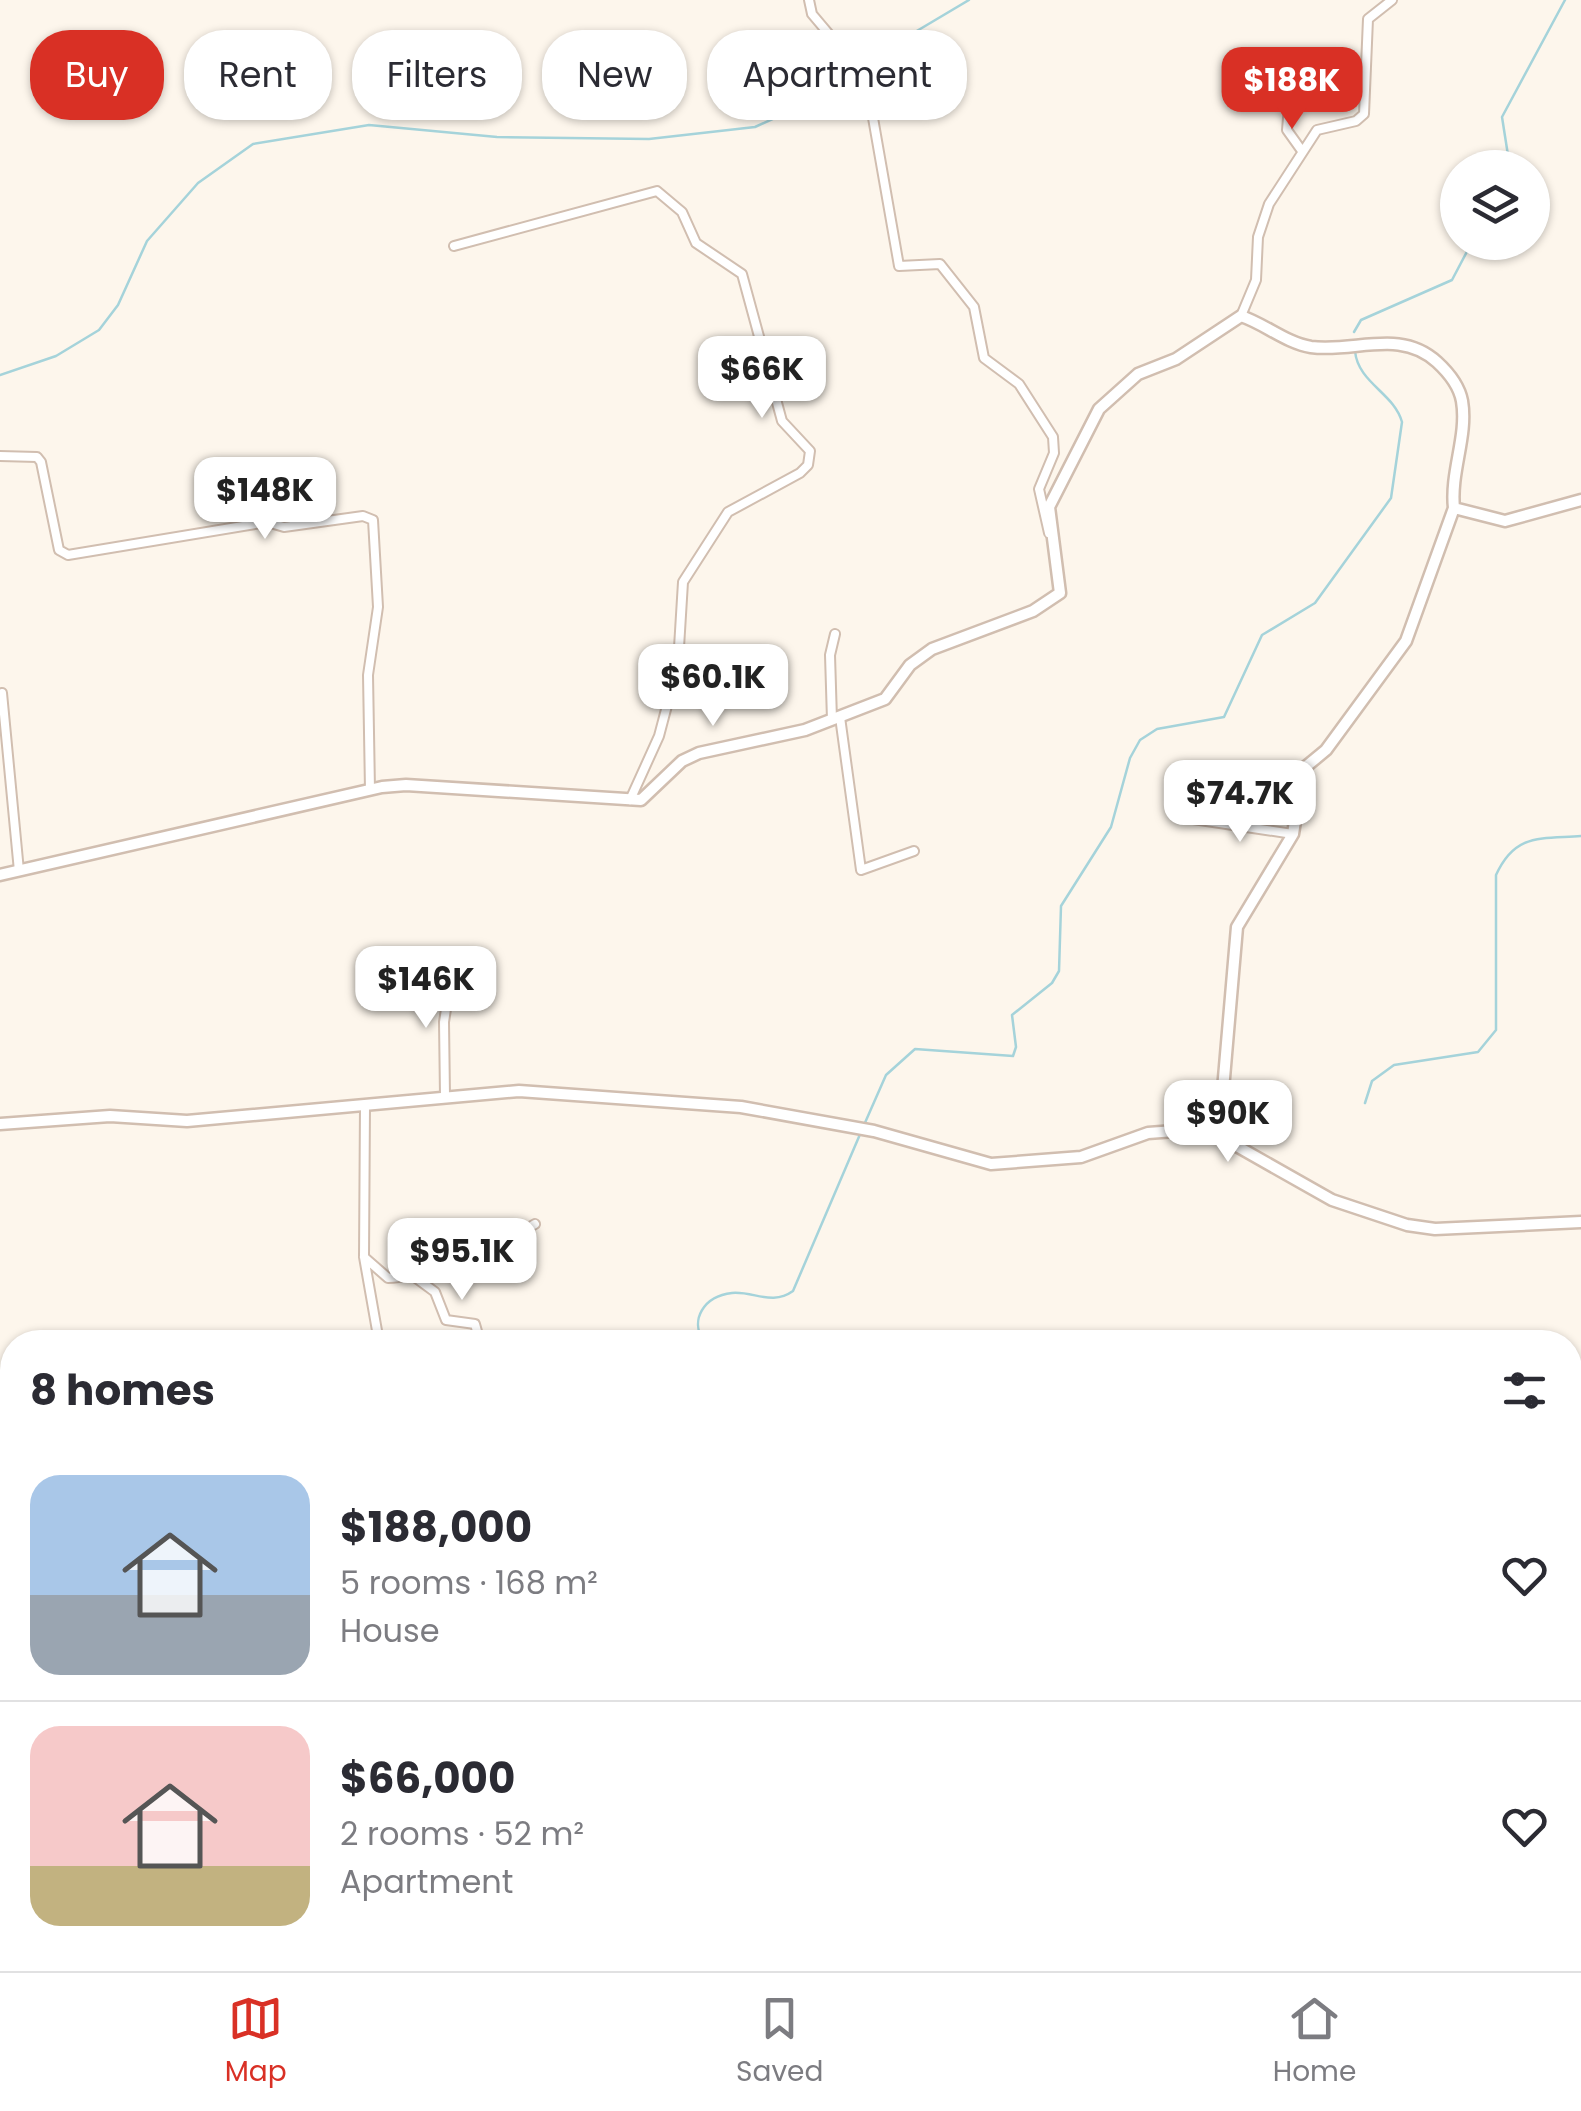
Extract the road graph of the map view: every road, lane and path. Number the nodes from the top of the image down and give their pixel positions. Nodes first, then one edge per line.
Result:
1 (809, 0) edge
2 (1392, 0) edge
3 (1293, 58) dead end
4 (1302, 151) junction
5 (454, 246) dead end
6 (1241, 316) junction
7 (0, 456) edge
8 (1581, 500) edge
9 (1454, 508) junction
10 (1052, 542) junction
11 (835, 634) dead end
12 (2, 693) edge
13 (836, 718) junction
14 (370, 790) junction
15 (630, 802) junction
16 (1193, 819) dead end
17 (1293, 834) junction
18 (914, 851) dead end
19 (19, 871) junction
20 (0, 875) edge
21 (452, 970) dead end
22 (445, 1096) junction
23 (365, 1104) junction
24 (0, 1124) edge
25 (1219, 1136) junction
26 (1581, 1222) edge
27 (534, 1224) dead end
28 (364, 1257) junction
29 (412, 1275) junction
30 (377, 1330) edge
31 (477, 1330) edge

1 - 10 street
2 - 4 street
3 - 4 street
4 - 6 street
5 - 15 street
6 - 9 street
6 - 10 street
7 - 14 street
8 - 9 street
9 - 17 street
10 - 13 street
11 - 13 street
12 - 19 street
13 - 15 street
13 - 18 street
14 - 15 street
14 - 19 street
16 - 17 street
17 - 25 street
19 - 20 street
21 - 22 street
22 - 23 street
22 - 25 street
23 - 24 street
23 - 28 street
25 - 26 street
27 - 29 street
28 - 29 street
28 - 30 street
29 - 31 street

